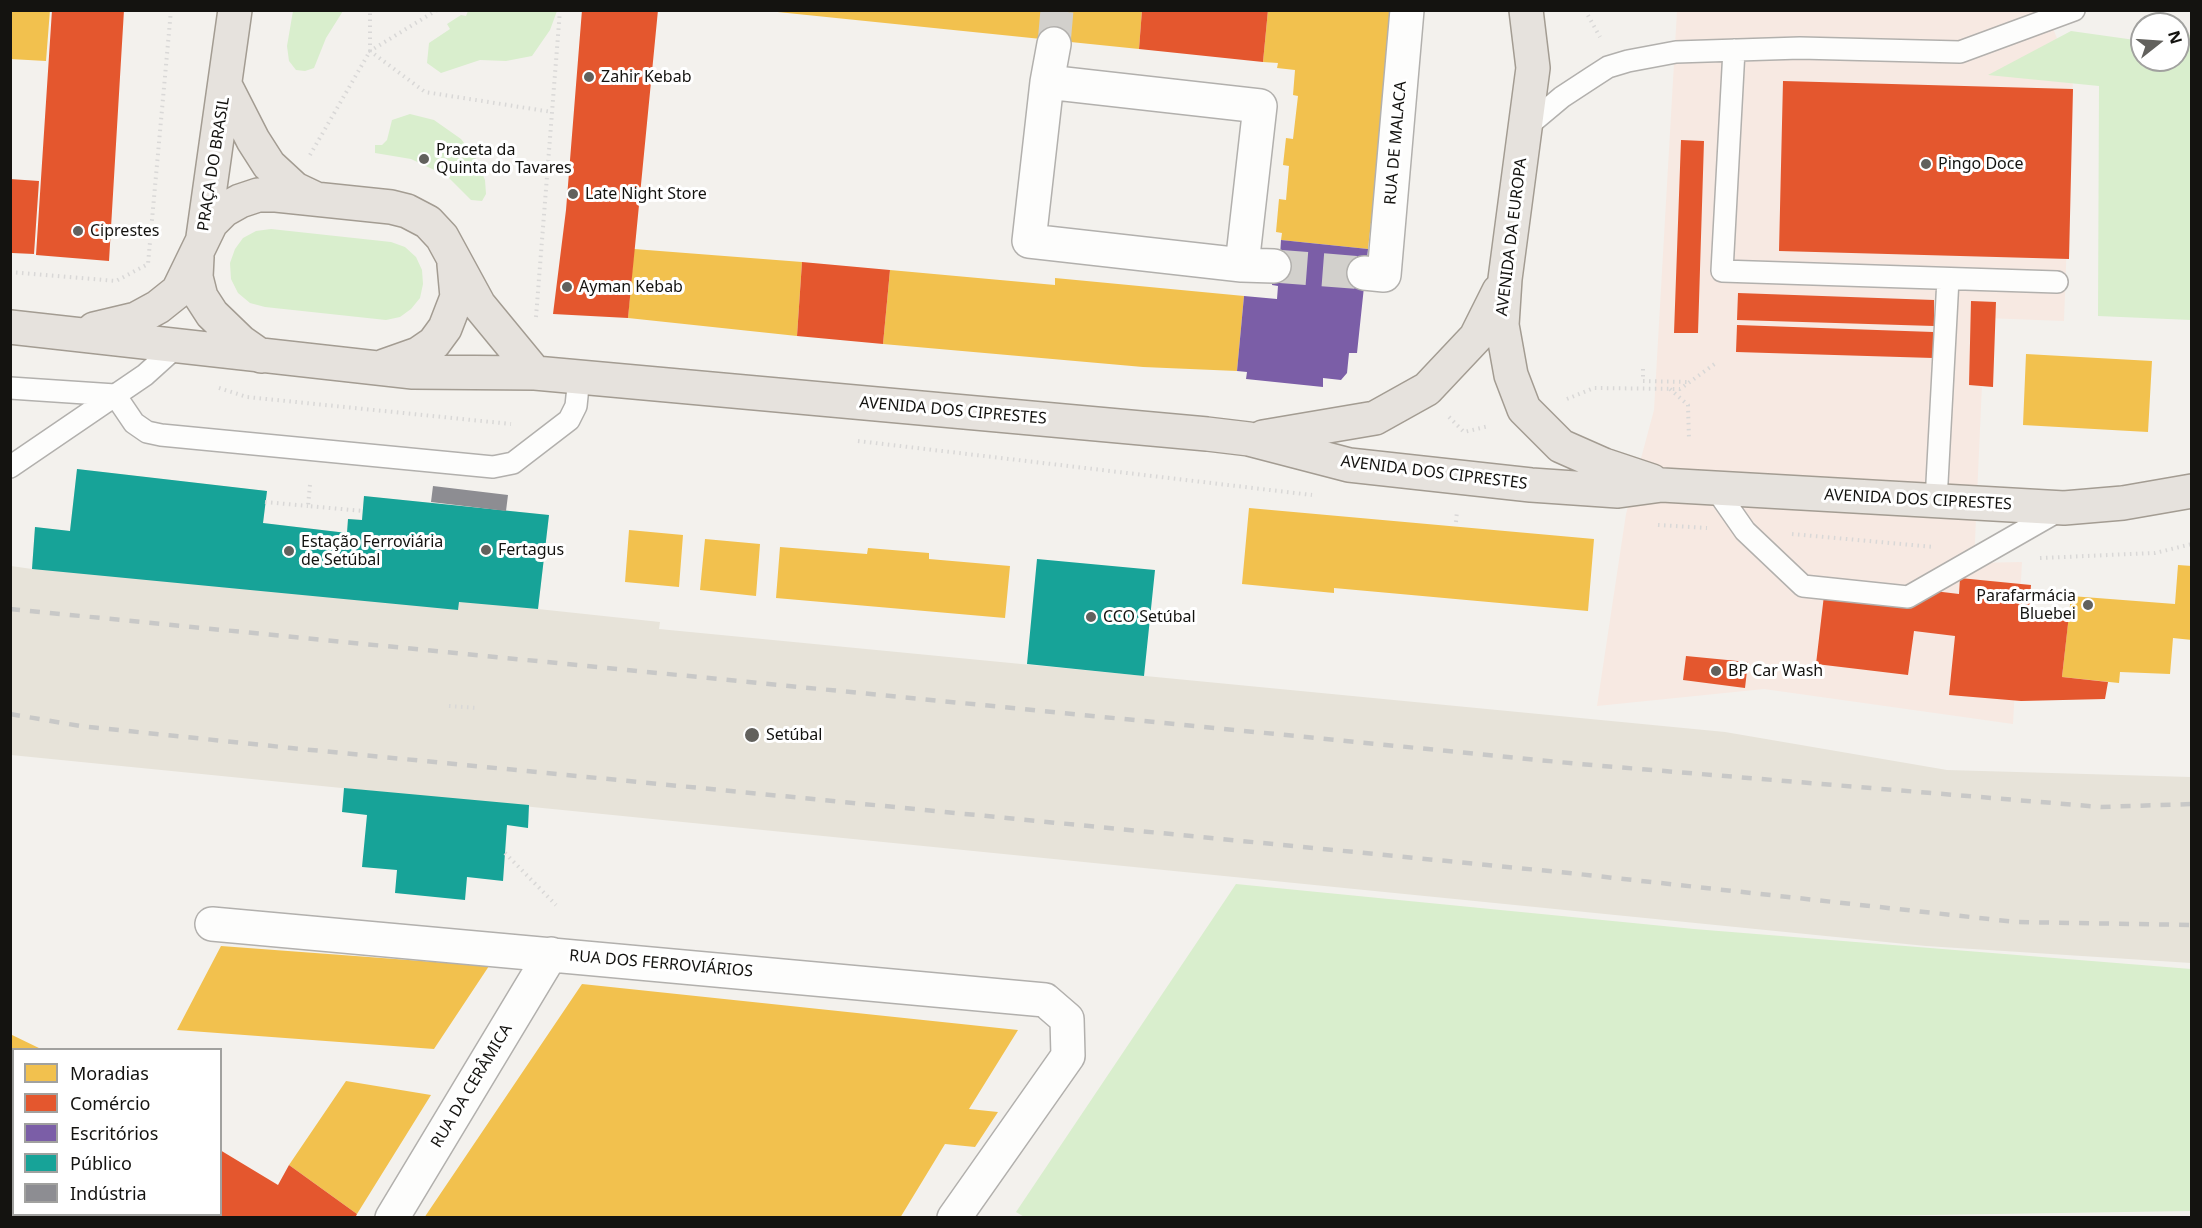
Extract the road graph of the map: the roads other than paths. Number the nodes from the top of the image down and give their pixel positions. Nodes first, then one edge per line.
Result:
1 (236, 10) edge
2 (1407, 10) edge
3 (1526, 10) edge
4 (1551, 10) edge
5 (2074, 10) edge
6 (1054, 44) tunnel mouth
7 (1734, 50) junction
8 (1533, 68) junction
9 (1047, 82) junction
10 (226, 87) junction
11 (1525, 128) junction
12 (315, 199) junction
13 (200, 249) junction
14 (452, 255) junction
15 (1242, 265) junction
16 (1274, 266) tunnel mouth
17 (1374, 274) dead end
18 (1505, 279) junction
19 (1948, 279) junction
20 (2057, 282) dead end
21 (10, 327) edge
22 (71, 332) junction
23 (176, 347) junction
24 (262, 357) junction
25 (377, 368) junction
26 (535, 374) junction
27 (579, 377) junction
28 (10, 388) edge
29 (115, 395) junction
30 (1249, 439) junction
31 (14, 462) edge
32 (1662, 485) junction
33 (1715, 488) junction
34 (2192, 491) edge
35 (1936, 501) junction
36 (2064, 508) junction
37 (212, 924) dead end
38 (551, 954) junction
39 (392, 1218) edge
40 (954, 1218) edge

1 - 10 main road, PRAÇA DO BRASIL
2 - 17 street, RUA DE MALACA
3 - 8 main road, AVENIDA DA EUROPA
4 - 8 main road
5 - 7 lane
6 - 9 street
7 - 11 lane
7 - 19 lane
8 - 11 main road, AVENIDA DA EUROPA
9 - 15 street
9 - 15 street
10 - 12 main road, PRAÇA DO BRASIL
10 - 13 main road, PRAÇA DO BRASIL
11 - 18 main road, AVENIDA DA EUROPA
12 - 13 main road, AVENIDA DOS CIPRESTES
12 - 14 main road, AVENIDA DOS CIPRESTES
13 - 22 main road, AVENIDA DOS CIPRESTES
13 - 24 main road
14 - 25 main road, AVENIDA DOS CIPRESTES
14 - 26 main road, AVENIDA DOS CIPRESTES
15 - 16 street
18 - 30 main road
18 - 32 main road, AVENIDA DA EUROPA
19 - 20 lane
19 - 35 lane
21 - 22 main road, AVENIDA DOS CIPRESTES
22 - 23 main road, AVENIDA DOS CIPRESTES
23 - 24 main road, AVENIDA DOS CIPRESTES
23 - 29 lane
24 - 25 main road, AVENIDA DOS CIPRESTES
25 - 26 main road, AVENIDA DOS CIPRESTES
26 - 27 main road, AVENIDA DOS CIPRESTES
27 - 29 lane
27 - 30 main road, AVENIDA DOS CIPRESTES
28 - 29 lane
29 - 31 lane
30 - 32 main road, AVENIDA DOS CIPRESTES
32 - 33 main road, AVENIDA DOS CIPRESTES
33 - 35 main road, AVENIDA DOS CIPRESTES
33 - 36 lane
34 - 36 main road, AVENIDA DOS CIPRESTES
35 - 36 main road, AVENIDA DOS CIPRESTES
37 - 38 street, RUA DOS FERROVIÁRIOS
38 - 39 street, RUA DA CERÂMICA
38 - 40 street, RUA DOS FERROVIÁRIOS

